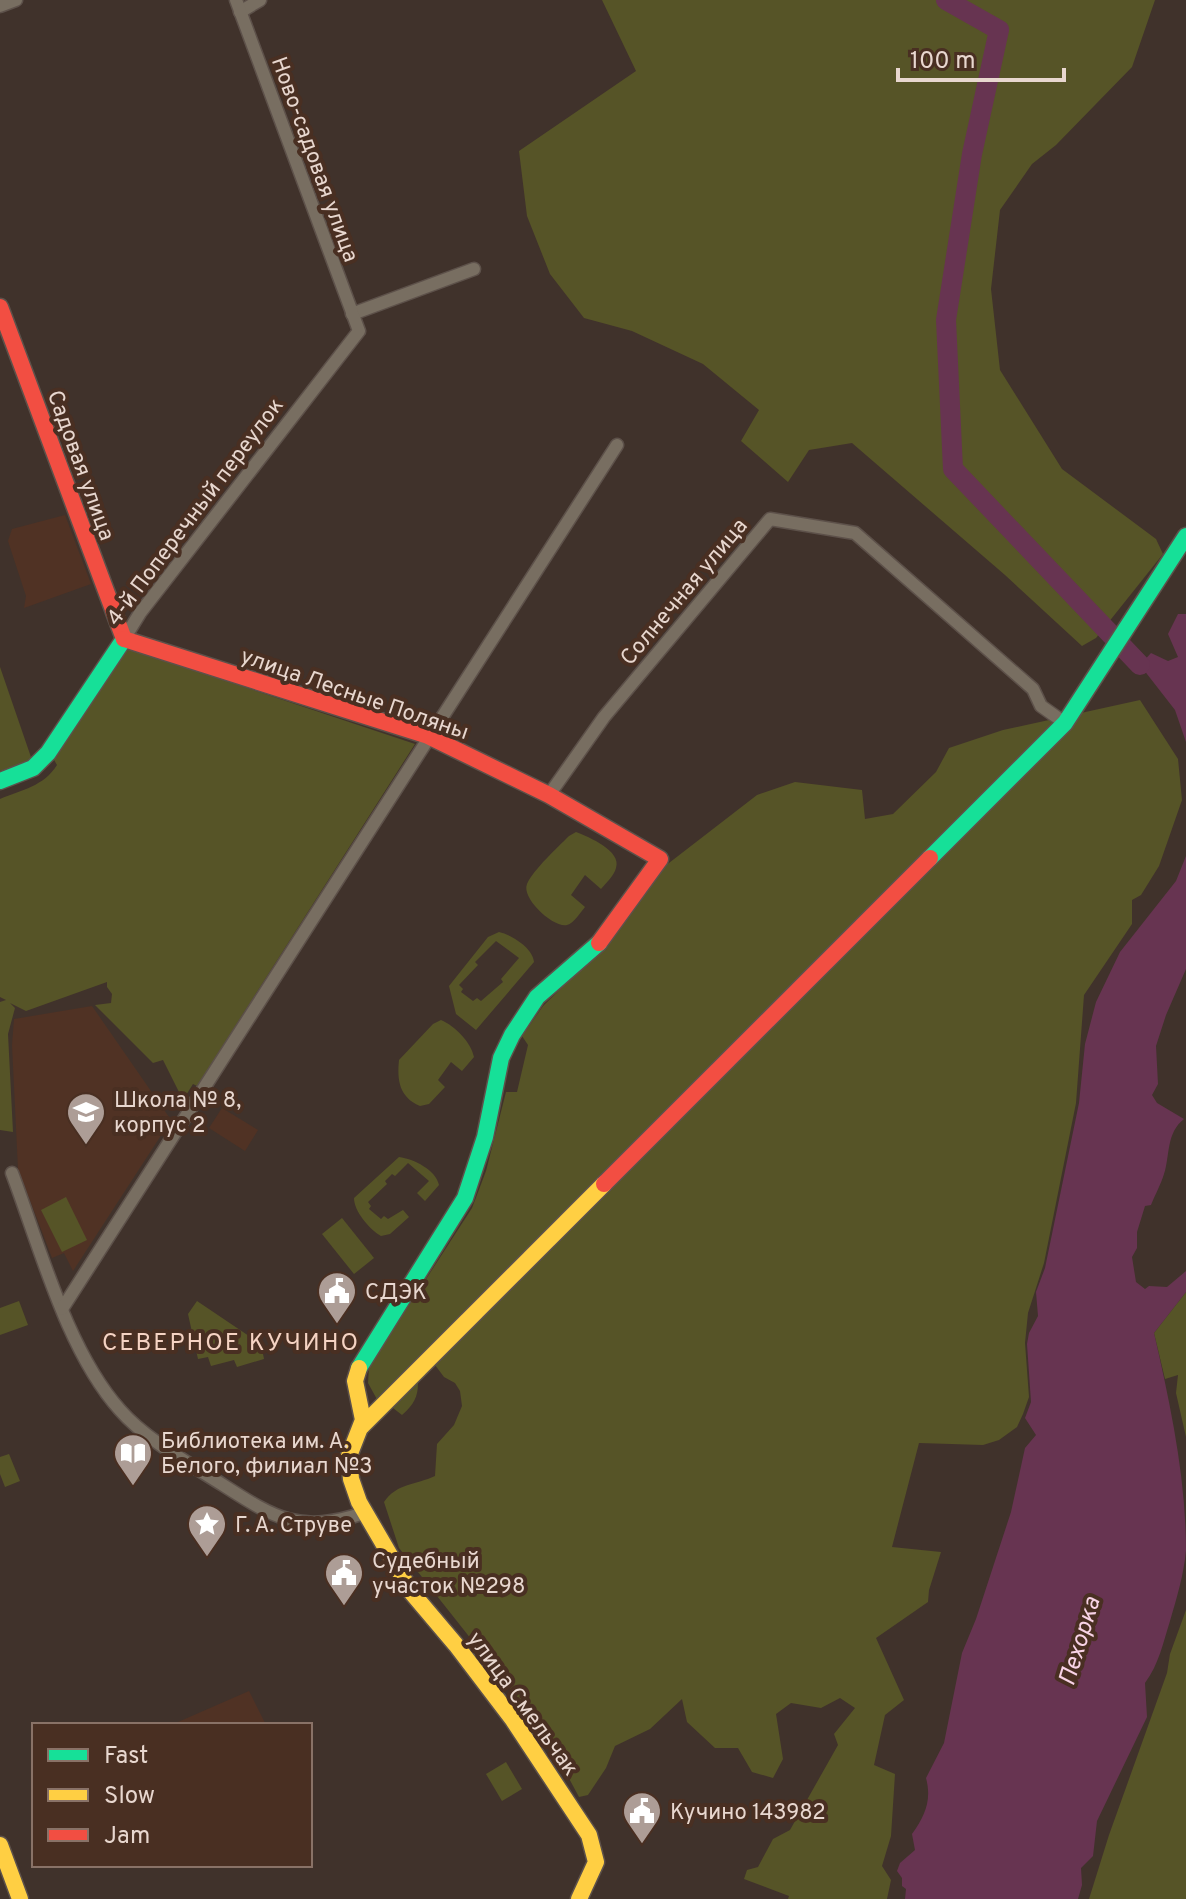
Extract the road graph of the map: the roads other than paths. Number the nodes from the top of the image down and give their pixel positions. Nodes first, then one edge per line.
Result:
1 (16, 0) edge
2 (260, 0) edge
3 (0, 6) edge
4 (238, 6) edge
5 (474, 269) dead end
6 (0, 307) edge
7 (352, 314) junction
8 (359, 331) joint
9 (617, 445) dead end
10 (1186, 536) edge
11 (124, 639) junction
12 (1065, 723) junction
13 (428, 736) junction
14 (0, 781) edge
15 (549, 795) junction
16 (12, 1173) dead end
17 (62, 1309) junction
18 (362, 1426) junction
19 (364, 1513) junction
20 (0, 1845) edge
21 (20, 1899) edge
22 (579, 1899) edge

1 - 3 street
2 - 4 street
4 - 7 street, Ново-садовая улица
5 - 7 street
6 - 11 street, Садовая улица
7 - 8 street, Ново-садовая улица
8 - 11 street, 4-й Поперечный переулок
9 - 13 street
10 - 12 street
11 - 13 street, улица Лесные Поляны
11 - 14 street, 4-й Поперечный переулок
12 - 15 street, Солнечная улица
12 - 18 street
13 - 15 street, улица Лесные Поляны
13 - 17 street
15 - 18 street, улица Лесные Поляны
16 - 17 street
17 - 19 street
18 - 19 street, улица Лесные Поляны
19 - 22 street, улица Смельчак
20 - 21 street

